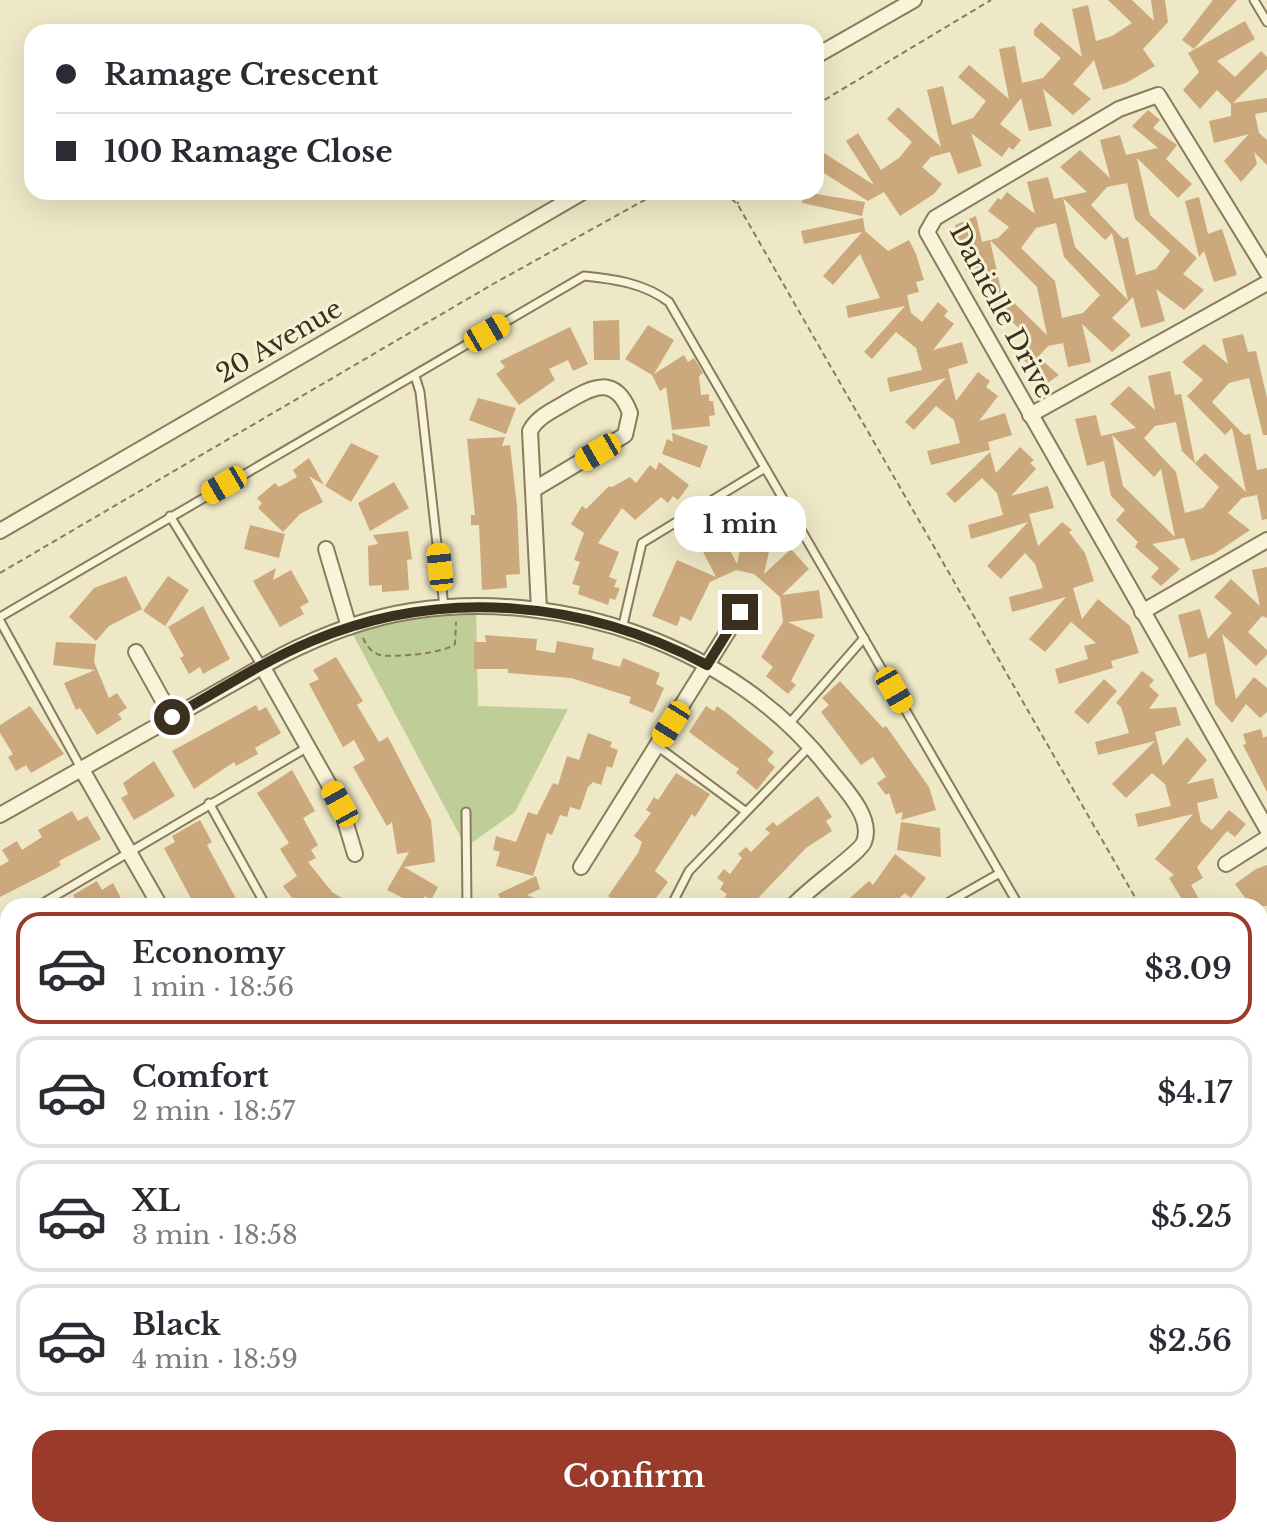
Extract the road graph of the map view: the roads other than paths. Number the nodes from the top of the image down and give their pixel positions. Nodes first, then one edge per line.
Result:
1 (914, 0) edge
2 (1254, 0) edge
3 (1267, 22) edge
4 (824, 51) edge
5 (569, 200) edge
6 (1267, 272) edge
7 (1267, 283) edge
8 (415, 376) junction
9 (1030, 415) junction
10 (765, 468) junction
11 (533, 490) junction
12 (170, 516) junction
13 (0, 531) edge
14 (1267, 540) edge
15 (326, 549) dead end
16 (444, 607) junction
17 (539, 609) junction
18 (740, 612) dead end
19 (1142, 612) junction
20 (0, 619) edge
21 (349, 627) junction
22 (622, 629) junction
23 (864, 638) junction
24 (136, 652) dead end
25 (707, 665) junction
26 (262, 666) junction
27 (172, 717) junction
28 (788, 725) junction
29 (657, 746) junction
30 (810, 746) junction
31 (308, 747) junction
32 (81, 768) junction
33 (209, 803) junction
34 (745, 811) junction
35 (466, 812) dead end
36 (0, 815) edge
37 (1267, 829) edge
38 (1267, 838) edge
39 (129, 852) junction
40 (355, 854) dead end
41 (1226, 864) dead end
42 (581, 867) dead end
43 (1000, 873) junction
44 (58, 898) edge
45 (155, 898) edge
46 (262, 898) edge
47 (467, 898) edge
48 (675, 898) edge
49 (801, 898) edge
50 (956, 898) edge
51 (1014, 898) edge

1 - 4 street
2 - 3 lane
5 - 13 street, 20 Avenue
6 - 9 street, Danielle Drive
7 - 9 street
8 - 10 lane
8 - 12 lane
8 - 16 lane
9 - 19 street, Danielle Drive
10 - 22 lane
10 - 23 lane
11 - 11 street
11 - 17 street
12 - 20 lane
12 - 26 lane
14 - 19 street
15 - 21 street
16 - 17 street
16 - 21 street
17 - 22 street
18 - 25 street
19 - 37 street, Danielle Drive
20 - 32 lane
21 - 26 street
22 - 25 street
23 - 28 lane
23 - 43 lane
24 - 27 street
25 - 28 street
25 - 29 street
26 - 27 street
26 - 31 street
27 - 32 street
28 - 30 street
29 - 34 lane
29 - 42 street
30 - 34 lane
30 - 49 street
31 - 33 lane
31 - 40 street
32 - 36 street
32 - 39 street
33 - 39 lane
33 - 46 lane
34 - 48 lane
35 - 47 lane
38 - 41 street
39 - 44 lane
39 - 45 street
43 - 50 lane
43 - 51 lane

